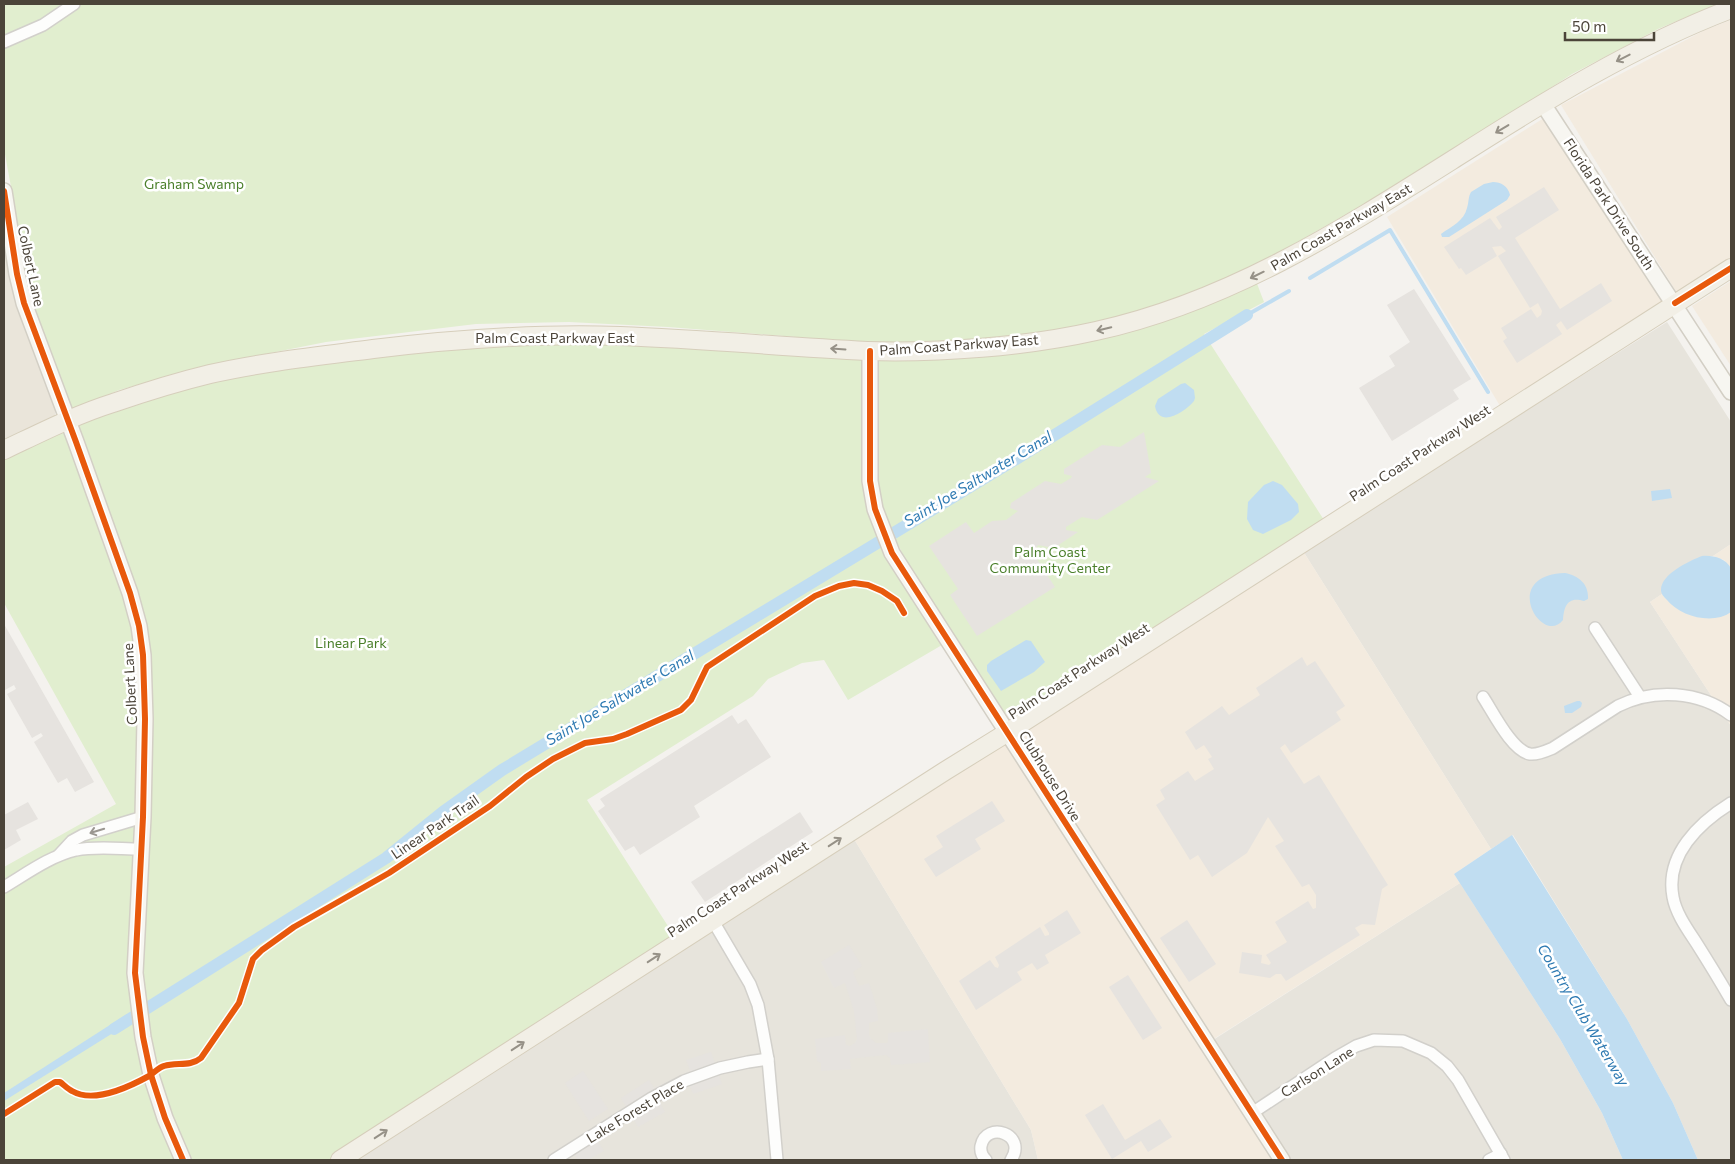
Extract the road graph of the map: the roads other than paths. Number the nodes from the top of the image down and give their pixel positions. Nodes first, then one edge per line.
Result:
1 (74, 4) edge
2 (1731, 9) edge
3 (4, 42) edge
4 (1543, 104) junction
5 (4, 191) edge
6 (1731, 268) edge
7 (1675, 303) junction
8 (870, 351) junction
9 (1731, 392) edge
10 (68, 420) junction
11 (4, 450) edge
12 (1595, 628) dead end
13 (1640, 697) junction
14 (1483, 698) dead end
15 (1731, 715) edge
16 (1008, 732) junction
17 (1731, 803) edge
18 (143, 817) junction
19 (141, 849) junction
20 (58, 856) junction
21 (4, 887) edge
22 (713, 921) junction
23 (1731, 1000) edge
24 (768, 1059) junction
25 (1252, 1113) junction
26 (1502, 1157) edge
27 (183, 1160) edge
28 (340, 1160) edge
29 (554, 1160) edge
30 (777, 1160) edge
31 (986, 1160) edge
32 (1011, 1160) edge
33 (1282, 1160) edge
34 (1490, 1160) edge

1 - 3 street
2 -> 4 main road, Palm Coast Parkway East
4 - 7 street, Florida Park Drive South
4 -> 8 main road, Palm Coast Parkway East
5 - 10 street, Colbert Lane
6 - 7 main road, Palm Coast Parkway West
7 - 9 street, Florida Park Drive South
7 - 16 main road, Palm Coast Parkway West
8 -> 10 main road, Palm Coast Parkway East
8 - 16 street, Clubhouse Drive
10 - 11 main road, Palm Coast Parkway East
10 - 18 street, Colbert Lane
12 - 13 street
13 - 14 street
13 - 15 street
22 -> 16 main road, Palm Coast Parkway West
16 - 25 street, Clubhouse Drive
17 - 23 street
18 - 19 street, Colbert Lane
18 -> 20 street
19 - 20 street
19 - 27 street, Colbert Lane
20 - 21 street
22 - 24 street
28 -> 22 main road, Palm Coast Parkway West
24 - 29 street, Lake Forest Place
24 - 30 street
25 - 26 street, Carlson Lane
25 - 33 street, Clubhouse Drive
26 - 34 street
31 - 32 street

